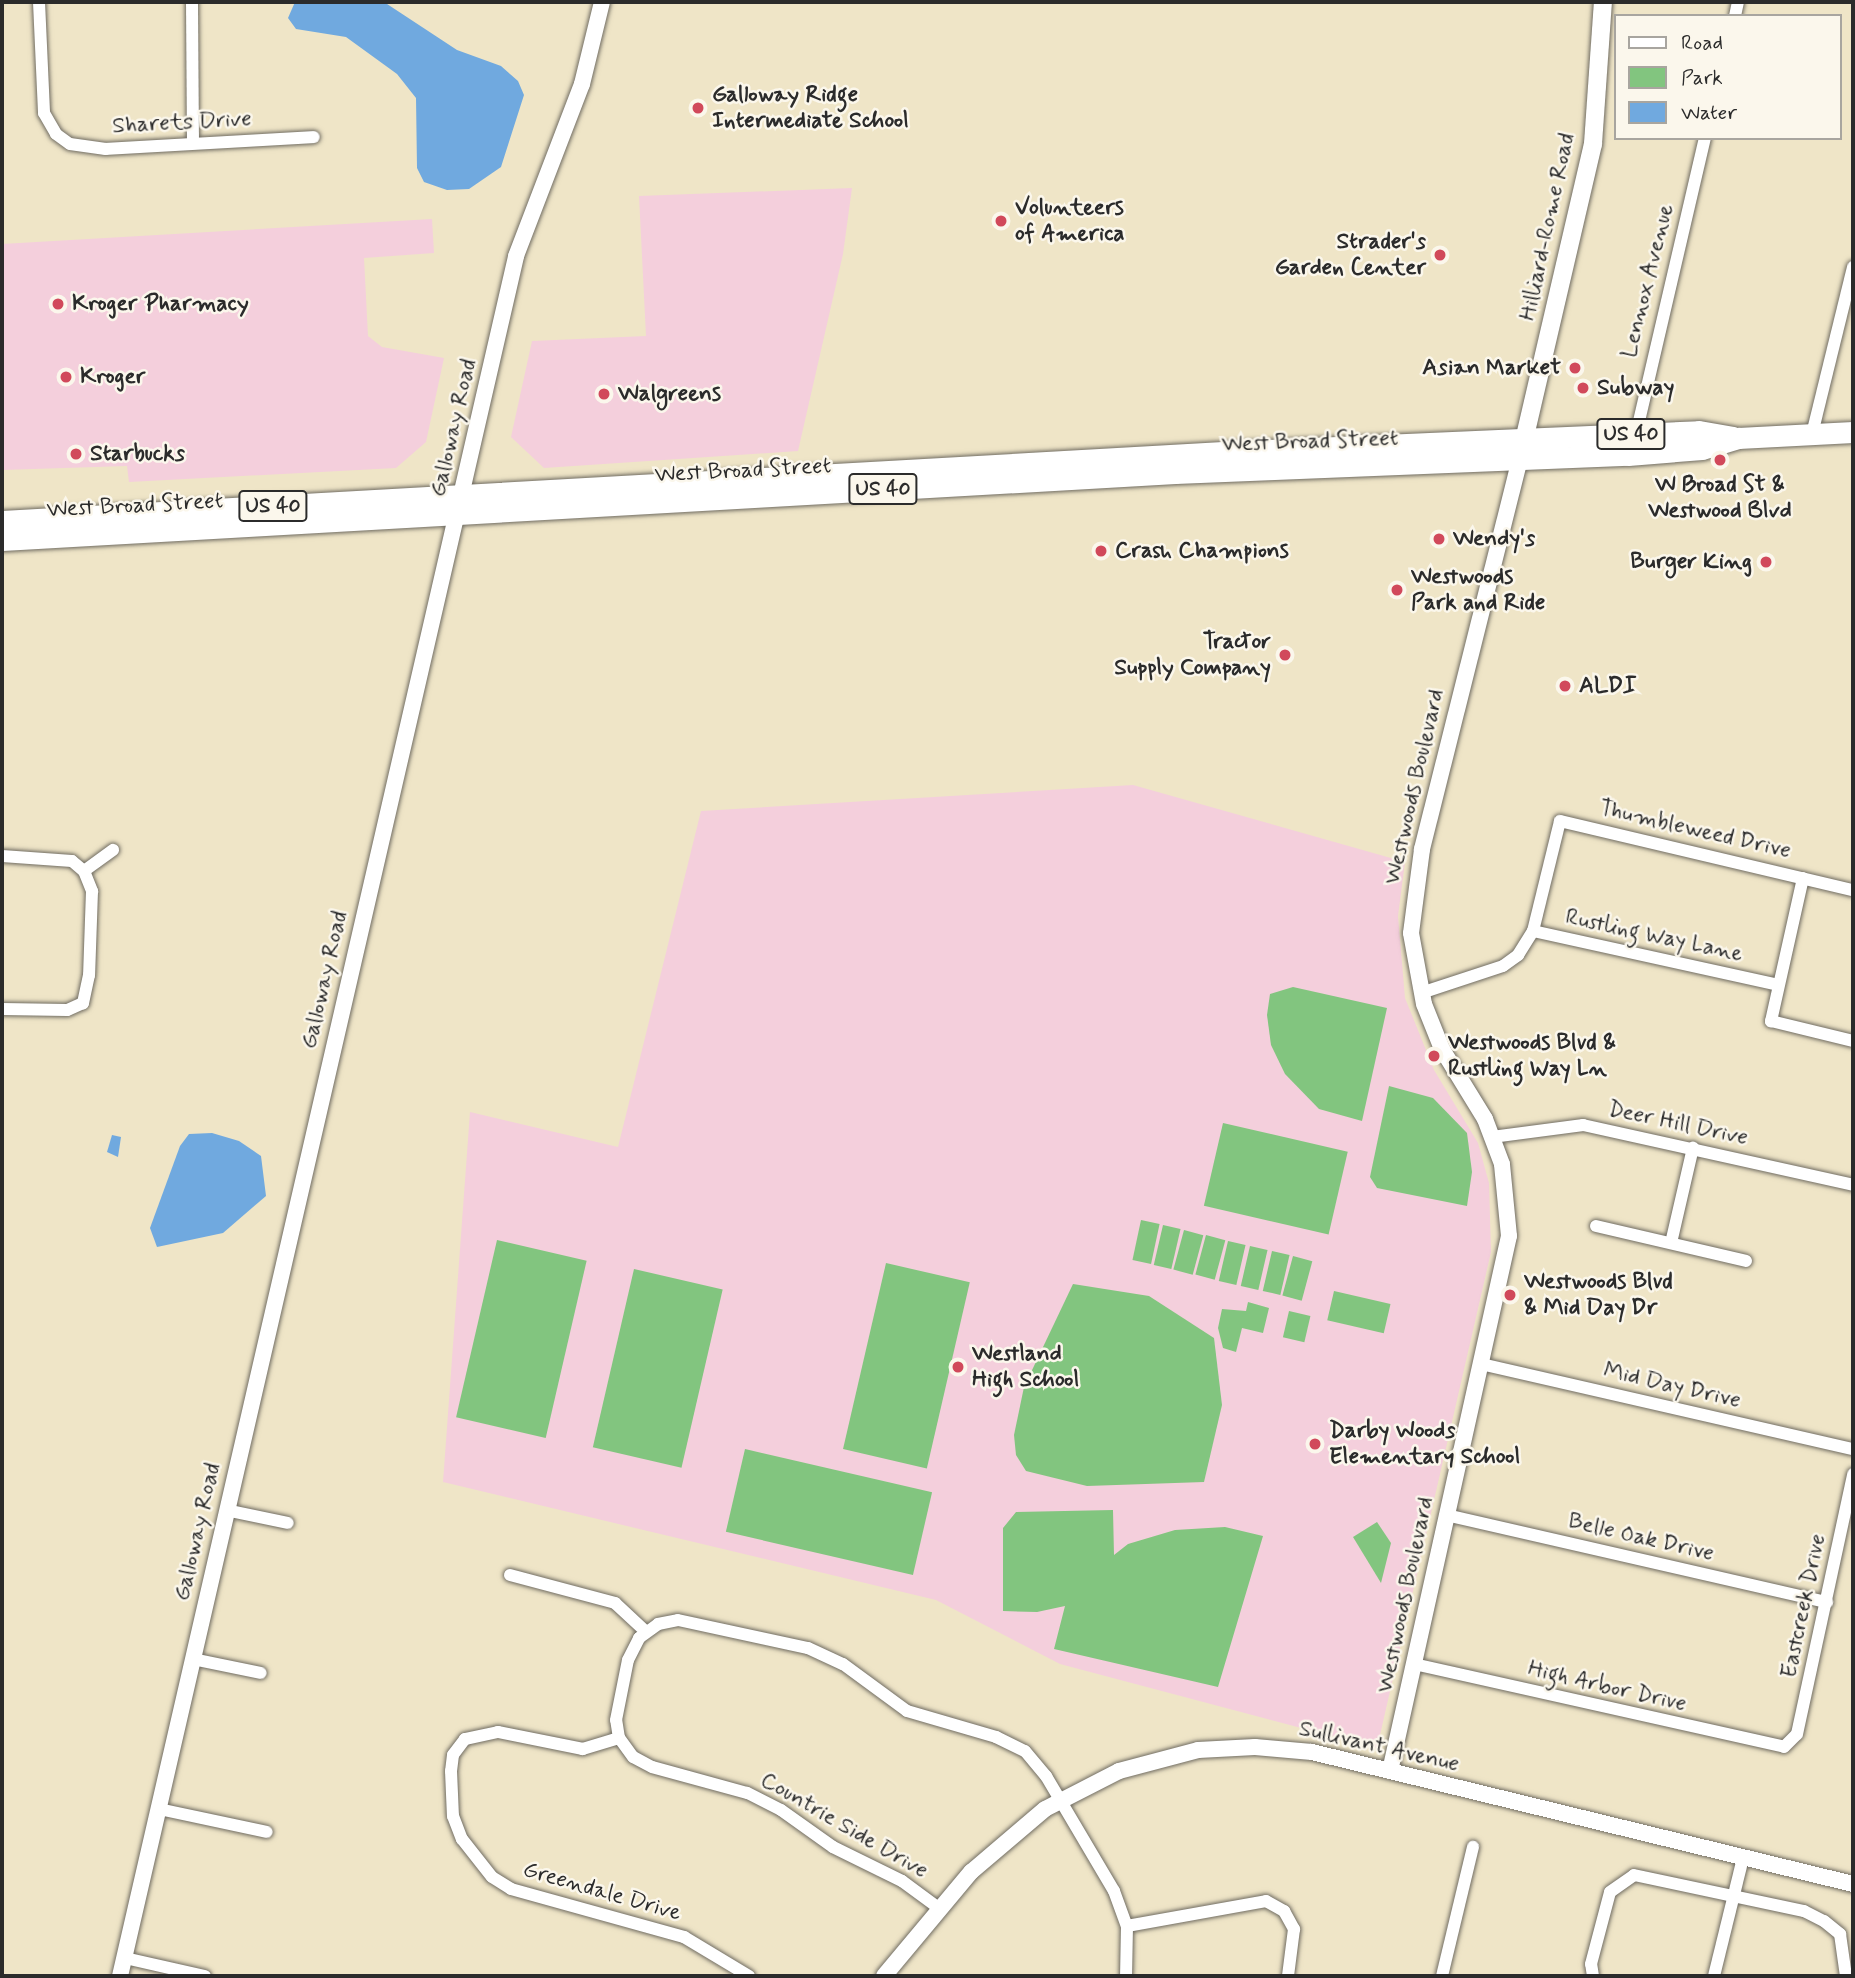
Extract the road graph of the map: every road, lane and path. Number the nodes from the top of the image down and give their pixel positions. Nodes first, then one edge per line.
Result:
1 (39, 2) edge
2 (192, 2) edge
3 (602, 2) edge
4 (1603, 2) edge
5 (314, 137) dead end
6 (1705, 140) edge
7 (193, 143) junction
8 (1853, 267) edge
9 (1853, 432) edge
10 (1636, 434) junction
11 (1812, 434) junction
12 (1738, 438) junction
13 (1522, 450) junction
14 (460, 505) junction
15 (2, 521) edge
16 (2, 540) edge
17 (113, 850) dead end
18 (2, 856) edge
19 (84, 871) junction
20 (1803, 878) junction
21 (1853, 890) edge
22 (1533, 931) junction
23 (1778, 985) junction
24 (1421, 993) junction
25 (2, 1009) edge
26 (1853, 1041) edge
27 (1492, 1137) junction
28 (1693, 1148) junction
29 (1853, 1185) edge
30 (1596, 1226) dead end
31 (1671, 1243) junction
32 (1746, 1261) dead end
33 (1481, 1364) junction
34 (1853, 1449) edge
35 (1853, 1474) edge
36 (226, 1510) junction
37 (1446, 1515) junction
38 (288, 1523) dead end
39 (510, 1575) dead end
40 (1827, 1602) junction
41 (645, 1631) junction
42 (193, 1659) junction
43 (1414, 1664) junction
44 (261, 1673) dead end
45 (620, 1738) junction
46 (1790, 1744) joint
47 (1390, 1771) junction
48 (1060, 1799) junction
49 (159, 1809) junction
50 (267, 1832) dead end
51 (1473, 1847) dead end
52 (1743, 1858) junction
53 (1853, 1884) edge
54 (1733, 1897) junction
55 (940, 1909) junction
56 (1127, 1926) junction
57 (125, 1958) junction
58 (120, 1976) edge
59 (205, 1976) edge
60 (749, 1976) edge
61 (884, 1976) edge
62 (1126, 1976) edge
63 (1288, 1976) edge
64 (1442, 1976) edge
65 (1593, 1976) edge
66 (1714, 1976) edge
67 (1846, 1976) edge

1 - 7 street, Sharets Drive
2 - 7 street
3 - 14 street, Galloway Road
4 - 13 main road, Hilliard-Rome Road
5 - 7 street, Sharets Drive
6 - 10 street, Lennox Avenue
8 - 11 street
9 - 11 main road, West Broad Street / US 40
10 - 12 main road, West Broad Street / US 40
10 - 13 main road, West Broad Street / US 40
11 - 12 main road, West Broad Street / US 40
12 - 13 main road, West Broad Street / US 40
13 - 14 main road, West Broad Street / US 40
13 - 24 street, Westwoods Boulevard
14 - 15 main road, West Broad Street / US 40
14 - 16 main road, West Broad Street / US 40
14 - 36 street, Galloway Road
17 - 19 street
18 - 19 street
19 - 25 street
20 - 21 street, Thumbleweed Drive
20 - 22 street, Thumbleweed Drive
20 - 23 street
22 - 23 street, Rustling Way Lane
22 - 24 street, Rustling Way Lane
23 - 26 street
24 - 27 street, Westwoods Boulevard
27 - 28 street, Deer Hill Drive
27 - 33 street, Westwoods Boulevard
28 - 29 street, Deer Hill Drive
28 - 31 street
30 - 31 street
31 - 32 street
33 - 34 street, Mid Day Drive
33 - 37 street, Westwoods Boulevard
35 - 40 street, Eastcreek Drive
36 - 38 street
36 - 42 street, Galloway Road
37 - 40 street, Belle Oak Drive
37 - 43 street, Westwoods Boulevard
39 - 41 street
40 - 46 street, Eastcreek Drive
41 - 45 street
41 - 48 street
42 - 44 street
42 - 49 street, Galloway Road
43 - 46 street, High Arbor Drive
43 - 47 street, Westwoods Boulevard
45 - 55 street, Countrie Side Drive
45 - 60 street, Greendale Drive
47 - 48 street, Sullivant Avenue
47 - 52 street, Sullivant Avenue
48 - 55 street, Sullivant Avenue
48 - 56 street
49 - 50 street
49 - 57 street, Galloway Road
51 - 64 street
52 - 53 street, Sullivant Avenue
52 - 54 street
54 - 65 street
54 - 66 street
54 - 67 street
55 - 61 street, Sullivant Avenue
56 - 62 street
56 - 63 street
57 - 58 street, Galloway Road
57 - 59 street

